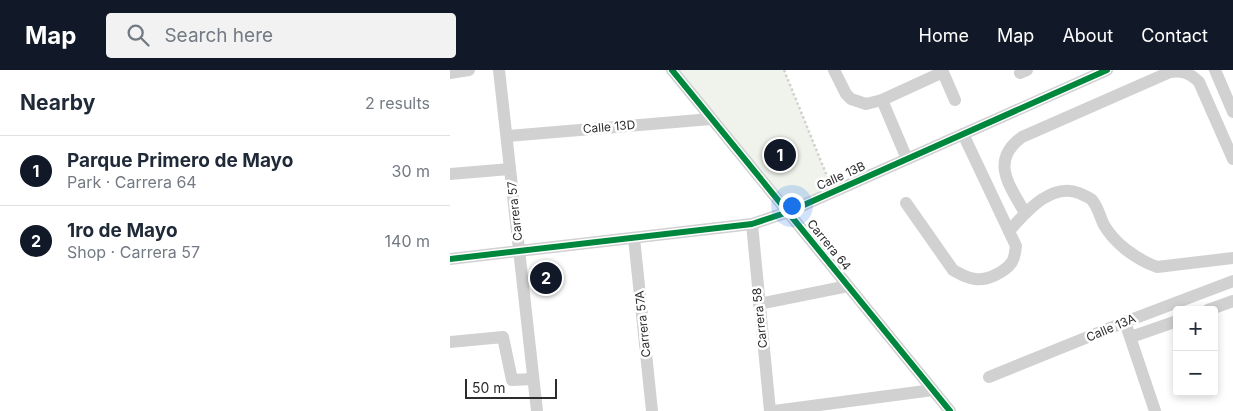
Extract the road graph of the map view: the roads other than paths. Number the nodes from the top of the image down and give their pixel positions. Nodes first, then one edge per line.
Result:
1 (469, 70) edge
2 (499, 70) edge
3 (672, 70) edge
4 (834, 70) edge
5 (1106, 70) edge
6 (1215, 70) edge
7 (942, 71) edge
8 (450, 73) edge
9 (882, 100) junction
10 (955, 100) dead end
11 (1233, 112) edge
12 (711, 119) junction
13 (963, 134) junction
14 (507, 136) junction
15 (907, 158) junction
16 (1233, 159) edge
17 (510, 169) junction
18 (450, 174) edge
19 (906, 203) dead end
20 (788, 212) junction
21 (1025, 214) junction
22 (752, 224) junction
23 (1009, 231) junction
24 (634, 238) junction
25 (519, 251) junction
26 (1233, 258) edge
27 (450, 259) edge
28 (1233, 281) edge
29 (848, 286) junction
30 (1233, 301) edge
31 (759, 304) junction
32 (1218, 306) edge
33 (1125, 322) junction
34 (1173, 322) edge
35 (1131, 337) junction
36 (450, 342) edge
37 (989, 377) dead end
38 (533, 379) junction
39 (933, 390) junction
40 (537, 411) edge
41 (652, 411) edge
42 (770, 411) edge
43 (774, 411) edge
44 (950, 411) edge
45 (1155, 411) edge

1 - 8 street
2 - 14 street, Carrera 57
3 - 12 street, Carrera 64
4 - 9 street
5 - 13 street, Calle 13B
6 - 11 street
7 - 9 street
7 - 10 street
9 - 15 street
12 - 14 street, Calle 13D
12 - 20 street, Carrera 64
13 - 15 street, Calle 13B
13 - 23 street
14 - 17 street, Carrera 57
15 - 20 street, Calle 13B
16 - 21 street
17 - 18 street
17 - 25 street, Carrera 57
19 - 23 street
20 - 22 street, Calle 13B
20 - 29 street, Carrera 64
21 - 23 street
21 - 26 street
22 - 24 street, Calle 13B
22 - 31 street, Carrera 58
24 - 25 street, Calle 13B
24 - 41 street, Carrera 57A
25 - 27 street, Calle 13B
25 - 38 street, Carrera 57
28 - 33 street, Calle 13A
29 - 31 street
29 - 39 street, Carrera 64
30 - 32 street
31 - 42 street, Carrera 58
33 - 35 street
33 - 37 street, Calle 13A
34 - 35 street
35 - 45 street
36 - 38 street
38 - 40 street, Carrera 57
39 - 43 street
39 - 44 street, Carrera 64

